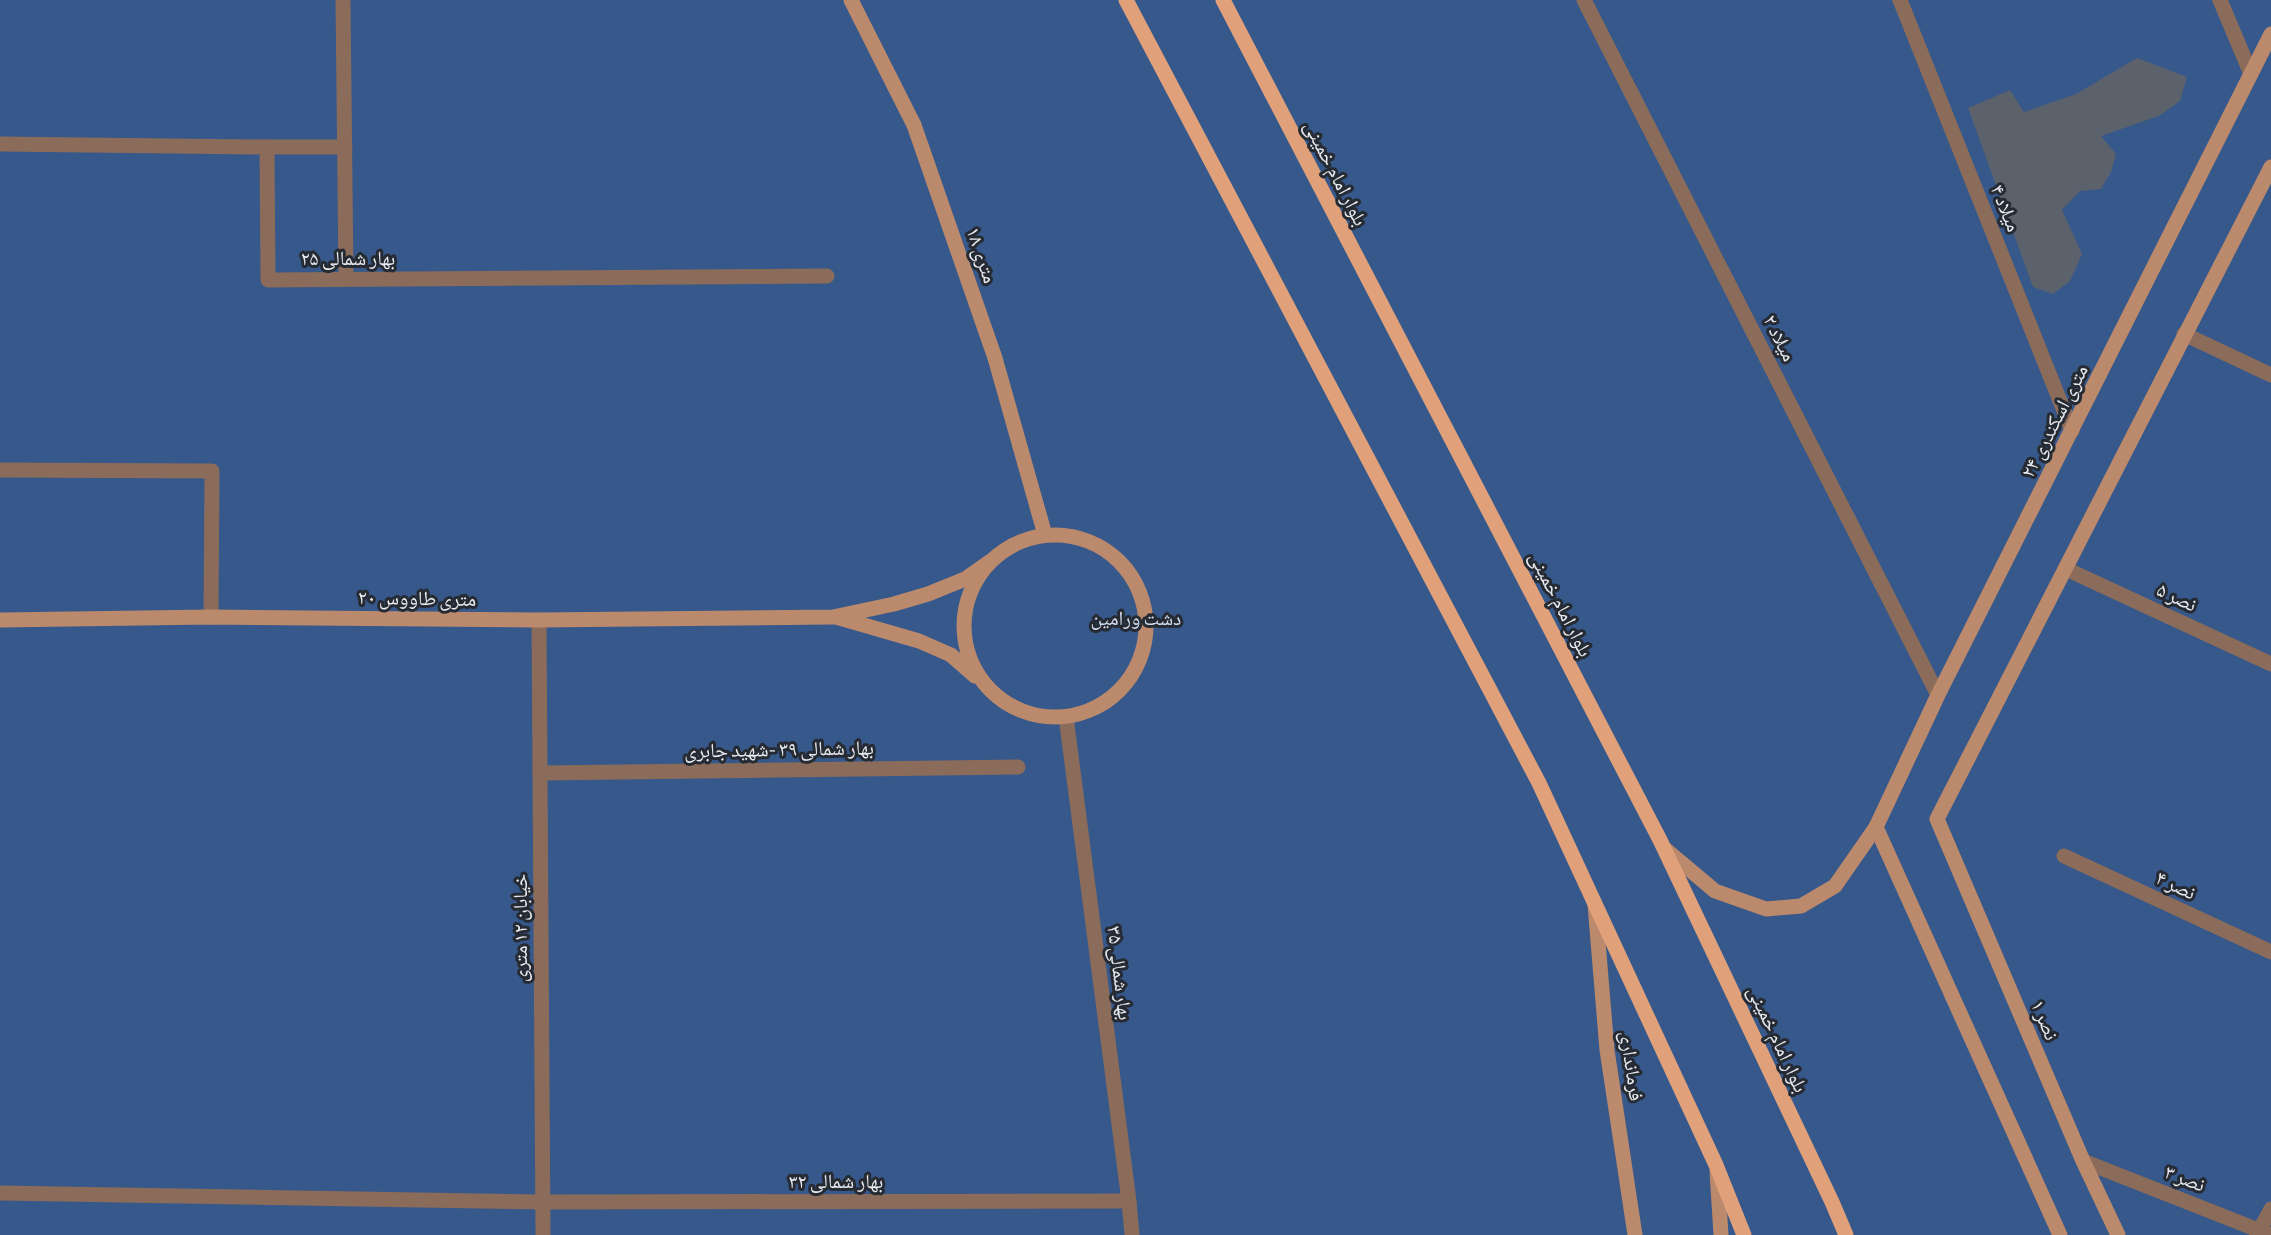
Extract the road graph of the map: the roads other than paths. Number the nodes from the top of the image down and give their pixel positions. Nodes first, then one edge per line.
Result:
1 (343, 0) edge
2 (851, 0) edge
3 (1126, 0) edge
4 (1223, 0) edge
5 (1584, 0) edge
6 (1900, 0) edge
7 (2220, 0) edge
8 (2271, 34) edge
9 (2251, 74) junction
10 (0, 144) edge
11 (267, 147) junction
12 (345, 147) junction
13 (2271, 167) edge
14 (827, 276) dead end
15 (346, 279) junction
16 (2184, 334) junction
17 (2271, 375) edge
18 (2072, 431) junction
19 (0, 470) edge
20 (1045, 536) junction
21 (989, 562) junction
22 (2066, 569) junction
23 (211, 617) junction
24 (833, 617) junction
25 (0, 620) edge
26 (539, 620) junction
27 (2271, 664) edge
28 (980, 680) junction
29 (1938, 695) junction
30 (1065, 717) junction
31 (1018, 767) dead end
32 (540, 773) junction
33 (1876, 827) junction
34 (1665, 849) junction
35 (2064, 856) dead end
36 (1594, 902) junction
37 (2271, 952) edge
38 (2083, 1161) junction
39 (1716, 1165) junction
40 (0, 1193) edge
41 (1129, 1201) junction
42 (543, 1203) junction
43 (2271, 1209) edge
44 (2263, 1233) edge
45 (543, 1235) edge
46 (1132, 1235) edge
47 (1635, 1235) edge
48 (1721, 1235) edge
49 (1744, 1235) edge
50 (1846, 1235) edge
51 (2060, 1235) edge
52 (2118, 1235) edge

1 - 12 street
2 - 20 street, ۱۸ متری
3 - 36 main road
4 - 34 main road, بلوار امام خمینی
5 - 29 street, میلاد ۲
6 - 18 street, میلاد ۴
7 - 9 street
8 - 9 street, ۲۴ متری اسکندری
9 - 18 street, ۲۴ متری اسکندری
10 - 11 street
11 - 12 street
11 - 15 street, بهار شمالی ۲۵
12 - 15 street
13 - 16 street
14 - 15 street, بهار شمالی ۲۵
16 - 17 street
16 - 22 street
18 - 29 street, ۲۴ متری اسکندری
19 - 23 street
20 - 21 street
20 - 30 street
21 - 24 street, ۲۰ متری طاووس
21 - 28 street
22 - 27 street, نصر ۵
22 - 38 street, نصر ۱
23 - 25 street, ۲۰ متری طاووس
23 - 26 street, ۲۰ متری طاووس
24 - 26 street, ۲۰ متری طاووس
24 - 28 street, ۲۰ متری طاووس
26 - 32 street, خیابان ۱۲ متری
28 - 30 street
29 - 33 street, ۲۴ متری اسکندری
30 - 41 street, بهار شمالی ۳۵
31 - 32 street, بهار شمالی ۳۹ -شهید جابری
32 - 42 street, خیابان ۱۲ متری
33 - 34 street, ۲۴ متری اسکندری
33 - 51 street
34 - 50 main road, بلوار امام خمینی
35 - 37 street, نصر ۴
36 - 39 main road
36 - 47 street, فرمانداری
38 - 44 street, نصر ۳
38 - 52 street, نصر ۱
39 - 48 street
39 - 49 main road
40 - 42 street, بهار شمالی ۳۲
41 - 42 street, بهار شمالی ۳۲
41 - 46 street, بهار شمالی ۳۵
42 - 45 street, خیابان ۱۲ متری
43 - 44 street

